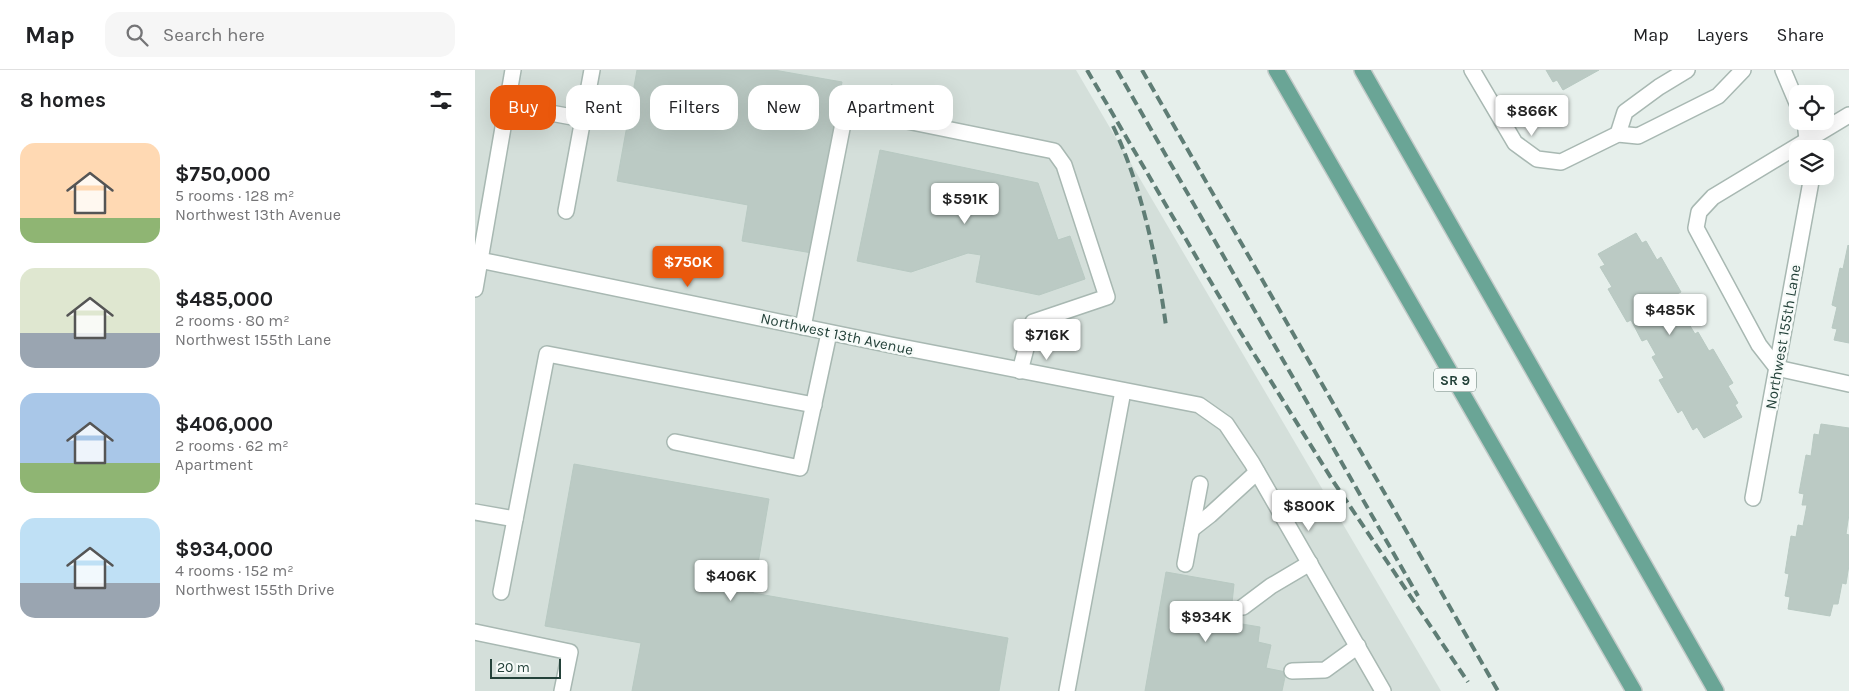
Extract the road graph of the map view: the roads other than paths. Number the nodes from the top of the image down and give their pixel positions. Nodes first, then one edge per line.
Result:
1 (513, 70) edge
2 (592, 70) edge
3 (1277, 70) edge
4 (1362, 70) edge
5 (1472, 70) edge
6 (1687, 70) edge
7 (1743, 70) edge
8 (1783, 70) edge
9 (510, 85) edge
10 (589, 85) edge
11 (1789, 85) edge
12 (1849, 115) edge
13 (502, 130) edge
14 (581, 130) edge
15 (842, 130) edge
16 (951, 130) edge
17 (1619, 134) junction
18 (1815, 140) edge
19 (1789, 155) edge
20 (1810, 185) edge
21 (566, 211) dead end
22 (477, 260) edge
23 (475, 289) edge
24 (803, 327) junction
25 (829, 332) junction
26 (1777, 368) junction
27 (1020, 371) junction
28 (1849, 384) edge
29 (1123, 391) junction
30 (814, 405) junction
31 (675, 442) dead end
32 (1257, 472) junction
33 (1200, 484) dead end
34 (1753, 498) dead end
35 (475, 512) edge
36 (515, 519) junction
37 (1192, 529) junction
38 (1310, 563) junction
39 (1185, 564) dead end
40 (501, 592) dead end
41 (1243, 606) dead end
42 (475, 632) edge
43 (1358, 646) junction
44 (1292, 671) dead end
45 (562, 691) edge
46 (1067, 691) edge
47 (1383, 691) edge
48 (1634, 691) edge
49 (1716, 691) edge

1 - 9 street
2 - 10 street
3 - 48 main road, SR 9
4 - 49 main road
5 - 17 street
6 - 17 street
7 - 17 street
8 - 11 street
12 - 18 street
13 - 22 street
14 - 21 street
15 - 24 street
16 - 27 street
19 - 26 street
20 - 26 street, Northwest 155th Lane
22 - 23 street
22 - 24 street, Northwest 13th Avenue
24 - 25 street, Northwest 13th Avenue
25 - 27 street, Northwest 13th Avenue
25 - 30 street
26 - 28 street
26 - 34 street, Northwest 155th Lane
27 - 29 street, Northwest 13th Avenue
29 - 32 street, Northwest 13th Avenue
29 - 46 street
30 - 31 street
30 - 36 street
32 - 37 street
32 - 38 street
33 - 37 street
35 - 36 street
36 - 40 street
37 - 39 street
38 - 41 street
38 - 43 street
42 - 45 street
43 - 44 street
43 - 47 street

